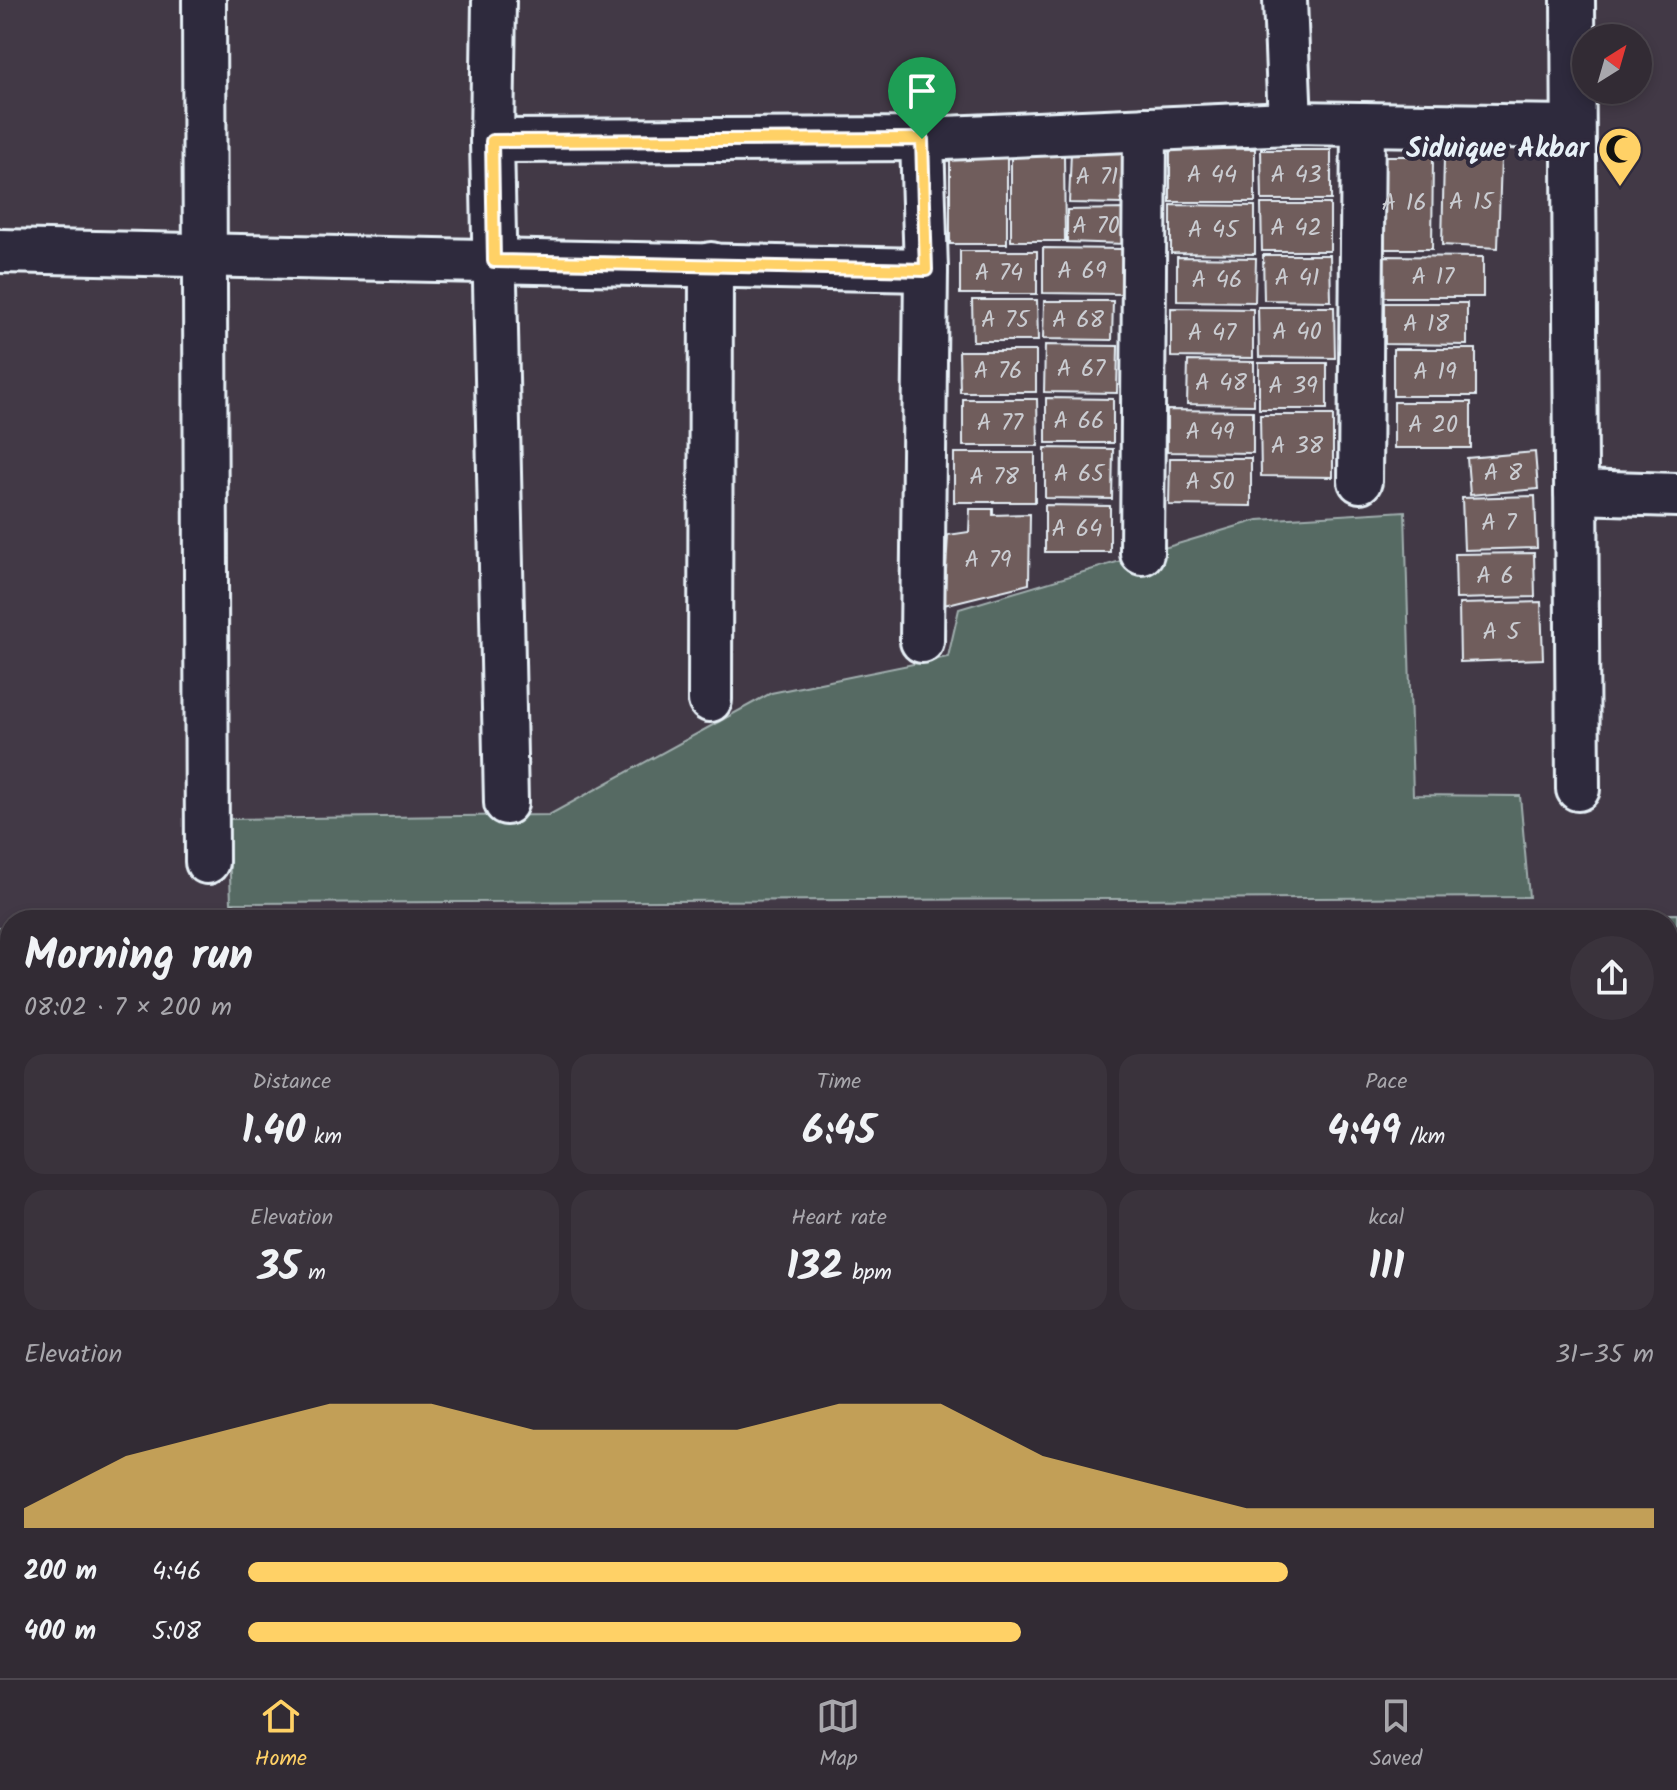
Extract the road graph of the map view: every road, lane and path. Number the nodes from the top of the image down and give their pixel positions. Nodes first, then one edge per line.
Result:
1 (204, 0) edge
2 (494, 0) edge
3 (1285, 0) edge
4 (1573, 0) edge
5 (1290, 123) junction
6 (1363, 124) junction
7 (1572, 127) junction
8 (1145, 129) junction
9 (922, 139) junction
10 (492, 141) junction
11 (0, 251) edge
12 (205, 254) junction
13 (494, 261) junction
14 (711, 264) junction
15 (926, 270) junction
16 (1360, 481) dead end
17 (1576, 492) junction
18 (1677, 495) edge
19 (1142, 553) dead end
20 (922, 641) dead end
21 (710, 700) dead end
22 (1578, 789) dead end
23 (506, 803) dead end
24 (207, 862) dead end

1 - 12 street
2 - 10 street
3 - 5 street
4 - 7 street
5 - 6 street
5 - 8 street
6 - 7 street
6 - 16 street
7 - 17 street
8 - 9 street
8 - 19 street
9 - 10 street
9 - 15 street
10 - 13 street
11 - 12 street
12 - 13 street
12 - 24 street
13 - 14 street
13 - 23 street
14 - 15 street
14 - 21 street
15 - 20 street
17 - 18 street
17 - 22 street

